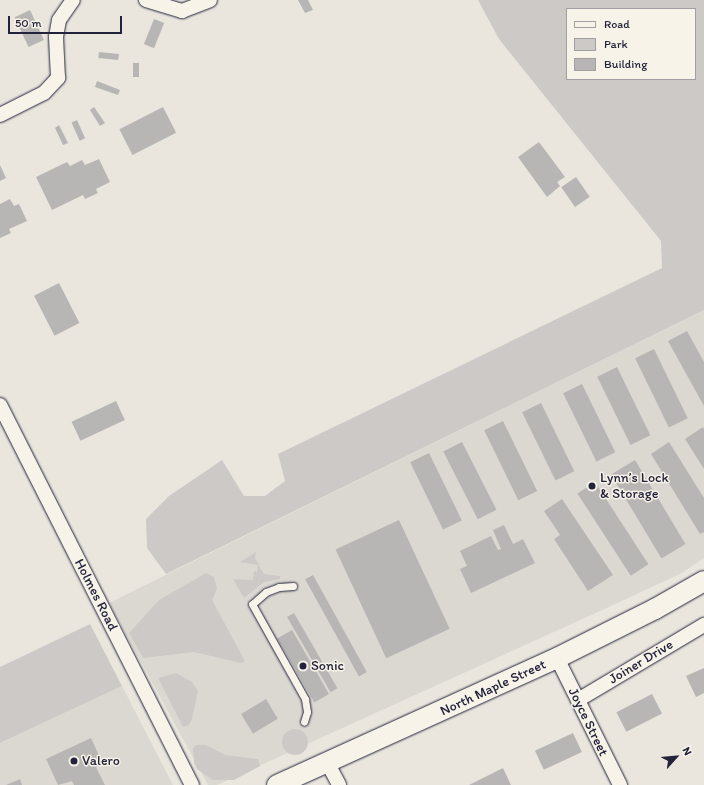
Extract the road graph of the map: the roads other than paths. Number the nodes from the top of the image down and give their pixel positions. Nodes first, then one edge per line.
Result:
1 (74, 0) edge
2 (146, 0) edge
3 (210, 0) edge
4 (0, 115) edge
5 (0, 405) edge
6 (704, 582) edge
7 (294, 586) dead end
8 (704, 625) edge
9 (557, 658) junction
10 (578, 700) junction
11 (304, 722) dead end
12 (327, 762) junction
13 (192, 785) edge
14 (277, 785) edge
15 (339, 785) edge
16 (620, 785) edge

1 - 4 street
2 - 3 street
5 - 13 street, Holmes Road
6 - 9 main road, North Maple Street
7 - 11 lane
8 - 10 street, Joiner Drive
9 - 10 street, Joyce Street
9 - 12 main road, North Maple Street
10 - 16 street, Joyce Street
12 - 14 main road, North Maple Street
12 - 15 street

